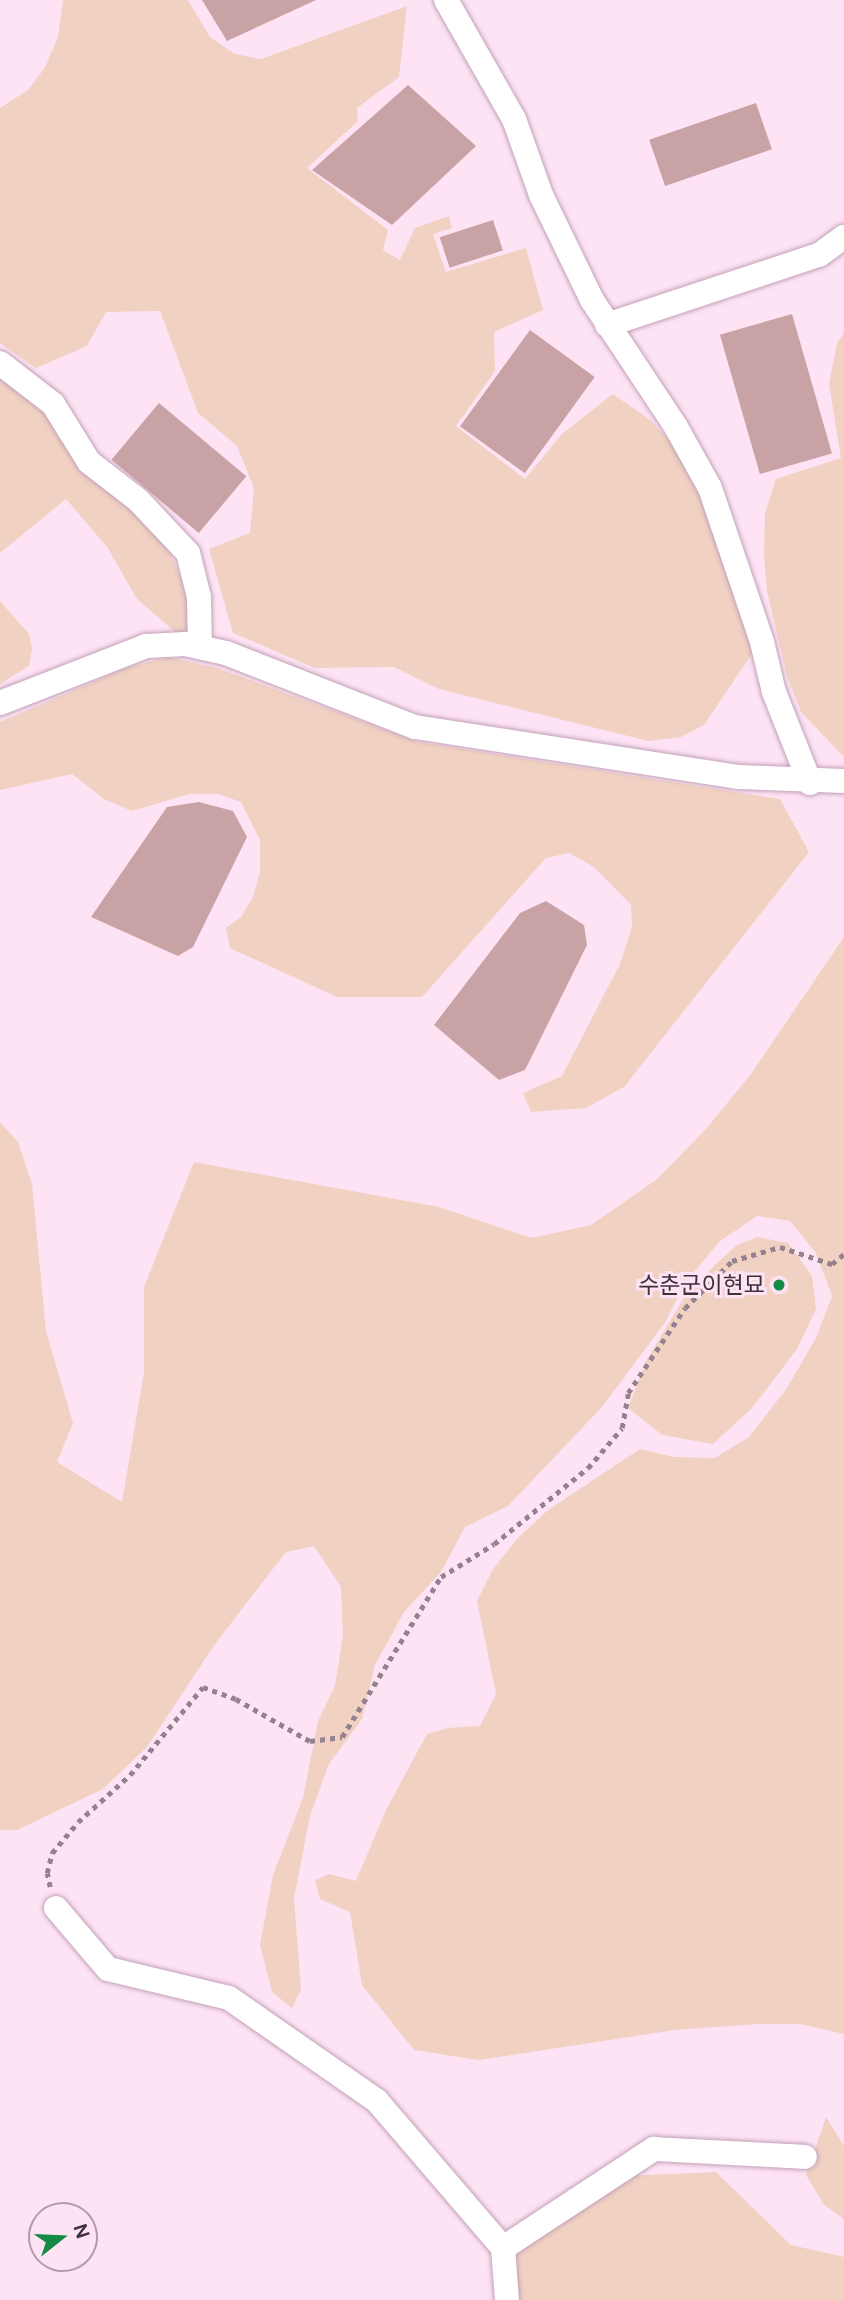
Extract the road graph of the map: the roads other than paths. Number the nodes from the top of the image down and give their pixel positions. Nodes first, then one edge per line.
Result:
1 (446, 0) edge
2 (844, 237) edge
3 (607, 325) junction
4 (0, 363) edge
5 (201, 647) junction
6 (0, 703) edge
7 (844, 781) edge
8 (810, 783) junction
9 (56, 1908) road end
10 (805, 2157) dead end
11 (503, 2248) junction
12 (507, 2300) edge

1 - 3 street
2 - 3 street
3 - 8 street
4 - 5 street
5 - 6 street
5 - 8 street
7 - 8 street
9 - 11 street
10 - 11 street
11 - 12 street

